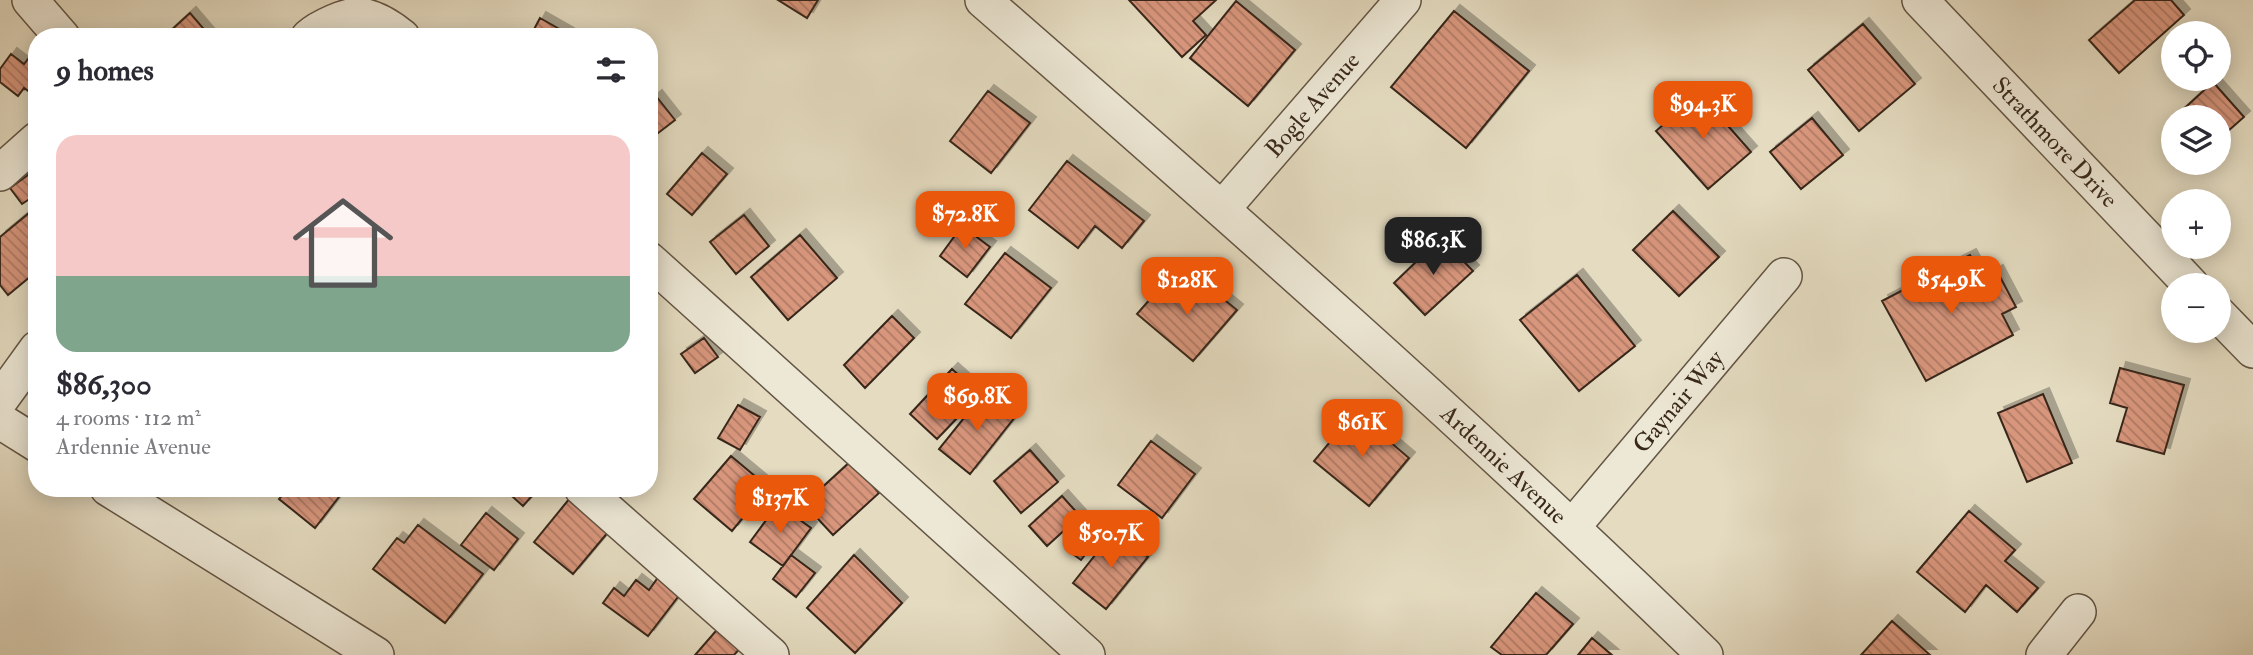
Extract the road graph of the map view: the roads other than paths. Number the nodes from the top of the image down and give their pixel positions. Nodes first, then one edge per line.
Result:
1 (30, 0) edge
2 (983, 0) edge
3 (1404, 0) edge
4 (1920, 0) edge
5 (54, 28) edge
6 (319, 28) edge
7 (391, 28) edge
8 (28, 148) edge
9 (0, 173) edge
10 (1222, 209) junction
11 (658, 268) edge
12 (2180, 273) edge
13 (1784, 276) dead end
14 (2231, 327) edge
15 (2253, 350) edge
16 (28, 361) edge
17 (0, 400) edge
18 (0, 421) edge
19 (28, 438) edge
20 (122, 497) edge
21 (592, 497) edge
22 (1573, 526) junction
23 (2078, 612) dead end
24 (376, 655) edge
25 (771, 655) edge
26 (1087, 655) edge
27 (1705, 655) edge
28 (2044, 655) edge

1 - 5 street
2 - 10 street, Ardennie Avenue
3 - 10 street, Bogle Avenue
4 - 12 street, Strathmore Drive
6 - 7 street
8 - 9 street
10 - 22 street, Ardennie Avenue
11 - 26 street
13 - 22 street, Gaynair Way
14 - 15 street
16 - 17 street
18 - 19 street
20 - 24 street
21 - 25 street
22 - 27 street, Ardennie Avenue
23 - 28 street

